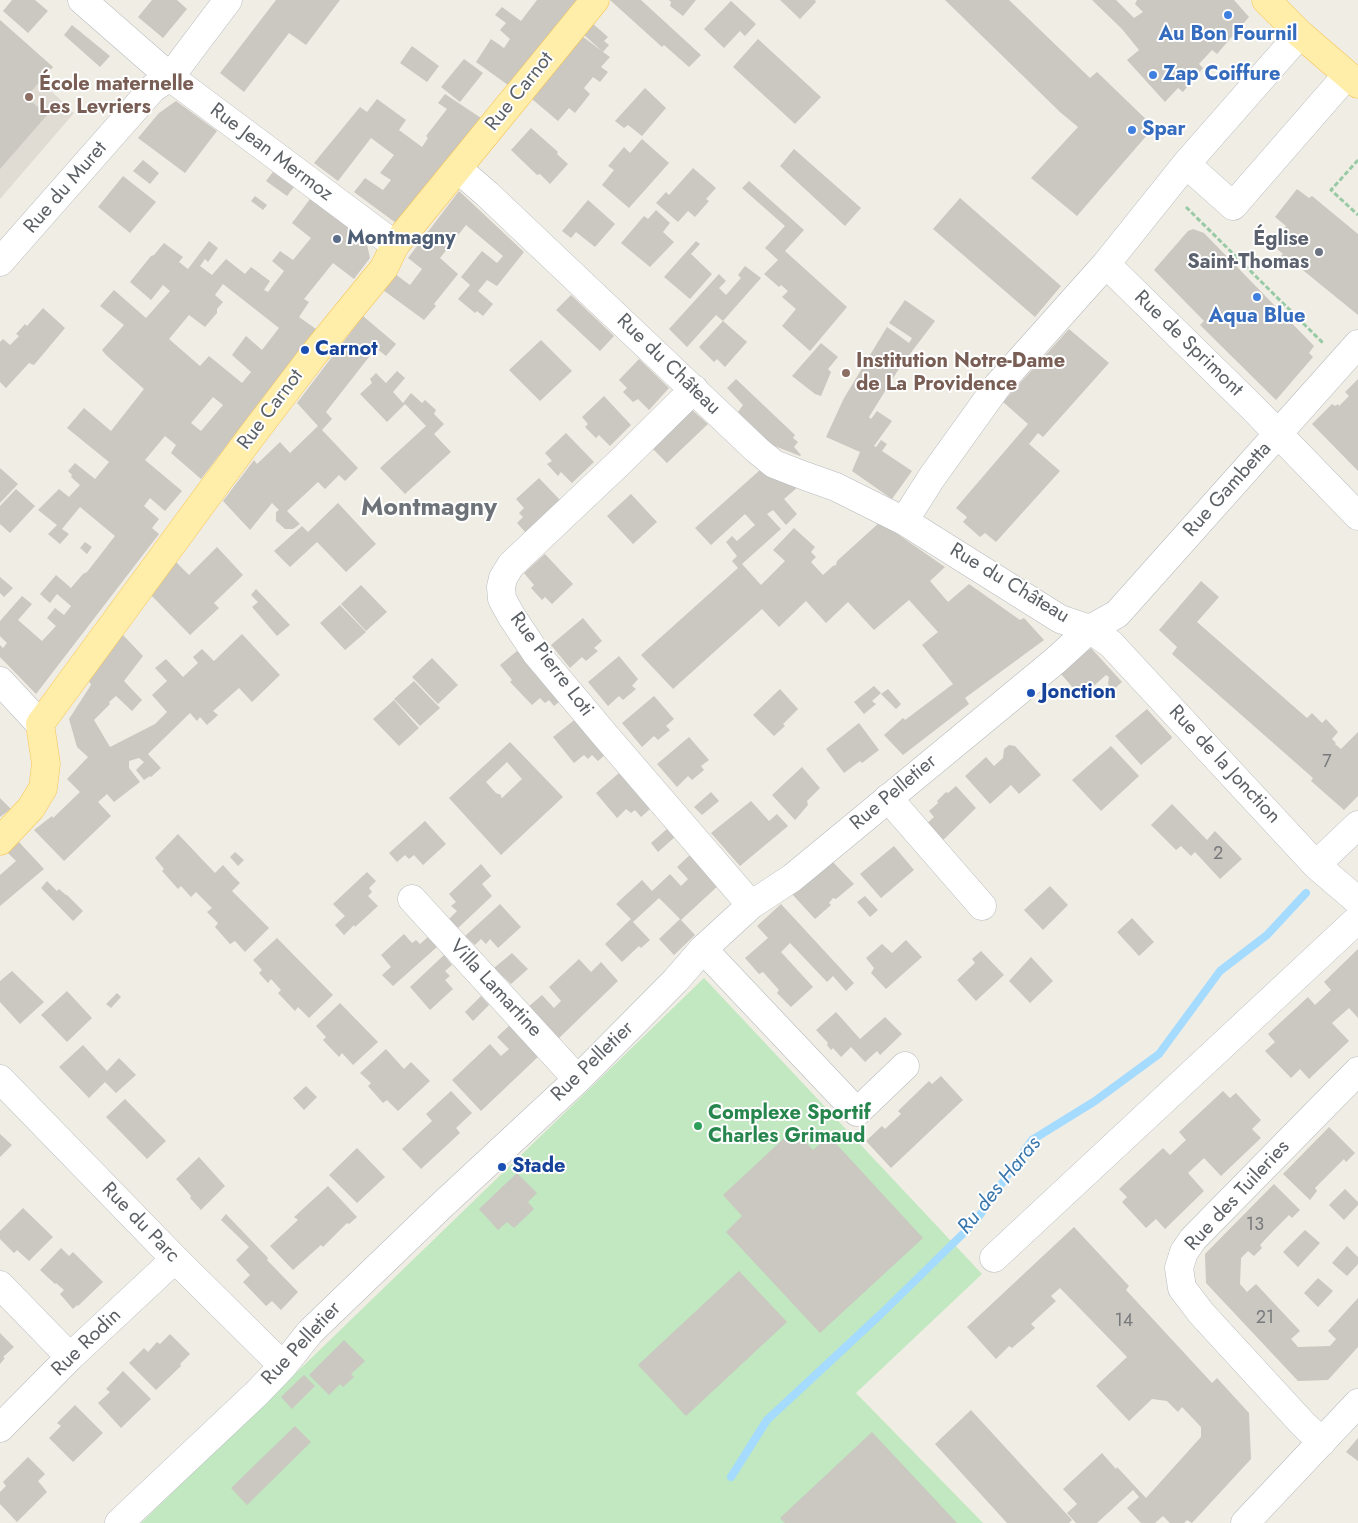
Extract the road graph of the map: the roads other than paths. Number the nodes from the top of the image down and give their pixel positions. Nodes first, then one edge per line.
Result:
1 (82, 0) edge
2 (228, 0) edge
3 (595, 0) edge
4 (1266, 0) edge
5 (1300, 34) junction
6 (170, 77) junction
7 (1353, 79) edge
8 (1186, 164) junction
9 (458, 169) junction
10 (395, 245) junction
11 (0, 262) edge
12 (1106, 264) junction
13 (1350, 353) edge
14 (694, 389) junction
15 (1279, 434) junction
16 (1358, 516) edge
17 (904, 521) junction
18 (1090, 628) junction
19 (0, 681) edge
20 (40, 724) junction
21 (888, 798) junction
22 (1358, 825) edge
23 (0, 841) edge
24 (1316, 864) junction
25 (412, 899) dead end
26 (1358, 901) edge
27 (751, 905) junction
28 (982, 906) dead end
29 (1358, 919) edge
30 (703, 949) junction
31 (905, 1066) dead end
32 (1358, 1071) edge
33 (579, 1078) junction
34 (0, 1079) edge
35 (175, 1258) junction
36 (994, 1258) dead end
37 (0, 1285) edge
38 (70, 1357) junction
39 (283, 1366) junction
40 (1358, 1403) edge
41 (0, 1428) edge
42 (1322, 1442) junction
43 (119, 1523) edge
44 (1244, 1523) edge

1 - 6 street, Rue Jean Mermoz
2 - 6 street, Rue du Muret
3 - 9 main road, Rue Carnot
4 - 5 main road
5 - 7 main road
5 - 8 street
6 - 10 street, Rue Jean Mermoz
6 - 11 street, Rue du Muret
7 - 8 street
8 - 12 street
9 - 10 main road, Rue Carnot
9 - 14 street, Rue du Château
10 - 20 main road, Rue Carnot
12 - 15 street, Rue de Sprimont
12 - 17 street
13 - 15 street, Rue Gambetta
14 - 17 street, Rue du Château
14 - 27 street, Rue Pierre Loti
15 - 16 street, Rue de Sprimont
15 - 18 street, Rue Gambetta
17 - 18 street, Rue du Château
18 - 21 street, Rue Pelletier
18 - 24 street, Rue de la Jonction
19 - 20 street
20 - 23 main road
21 - 27 street, Rue Pelletier
21 - 28 street
22 - 24 street
24 - 26 street, Rue de la Jonction
25 - 33 street, Villa Lamartine
27 - 30 street, Rue Pelletier
29 - 36 street
30 - 31 street
30 - 33 street, Rue Pelletier
32 - 42 street, Rue des Tuileries
33 - 39 street, Rue Pelletier
34 - 35 street, Rue du Parc
35 - 38 street, Rue Rodin
35 - 39 street, Rue du Parc
37 - 38 street
38 - 41 street, Rue Rodin
39 - 43 street, Rue Pelletier
40 - 42 street
42 - 44 street

